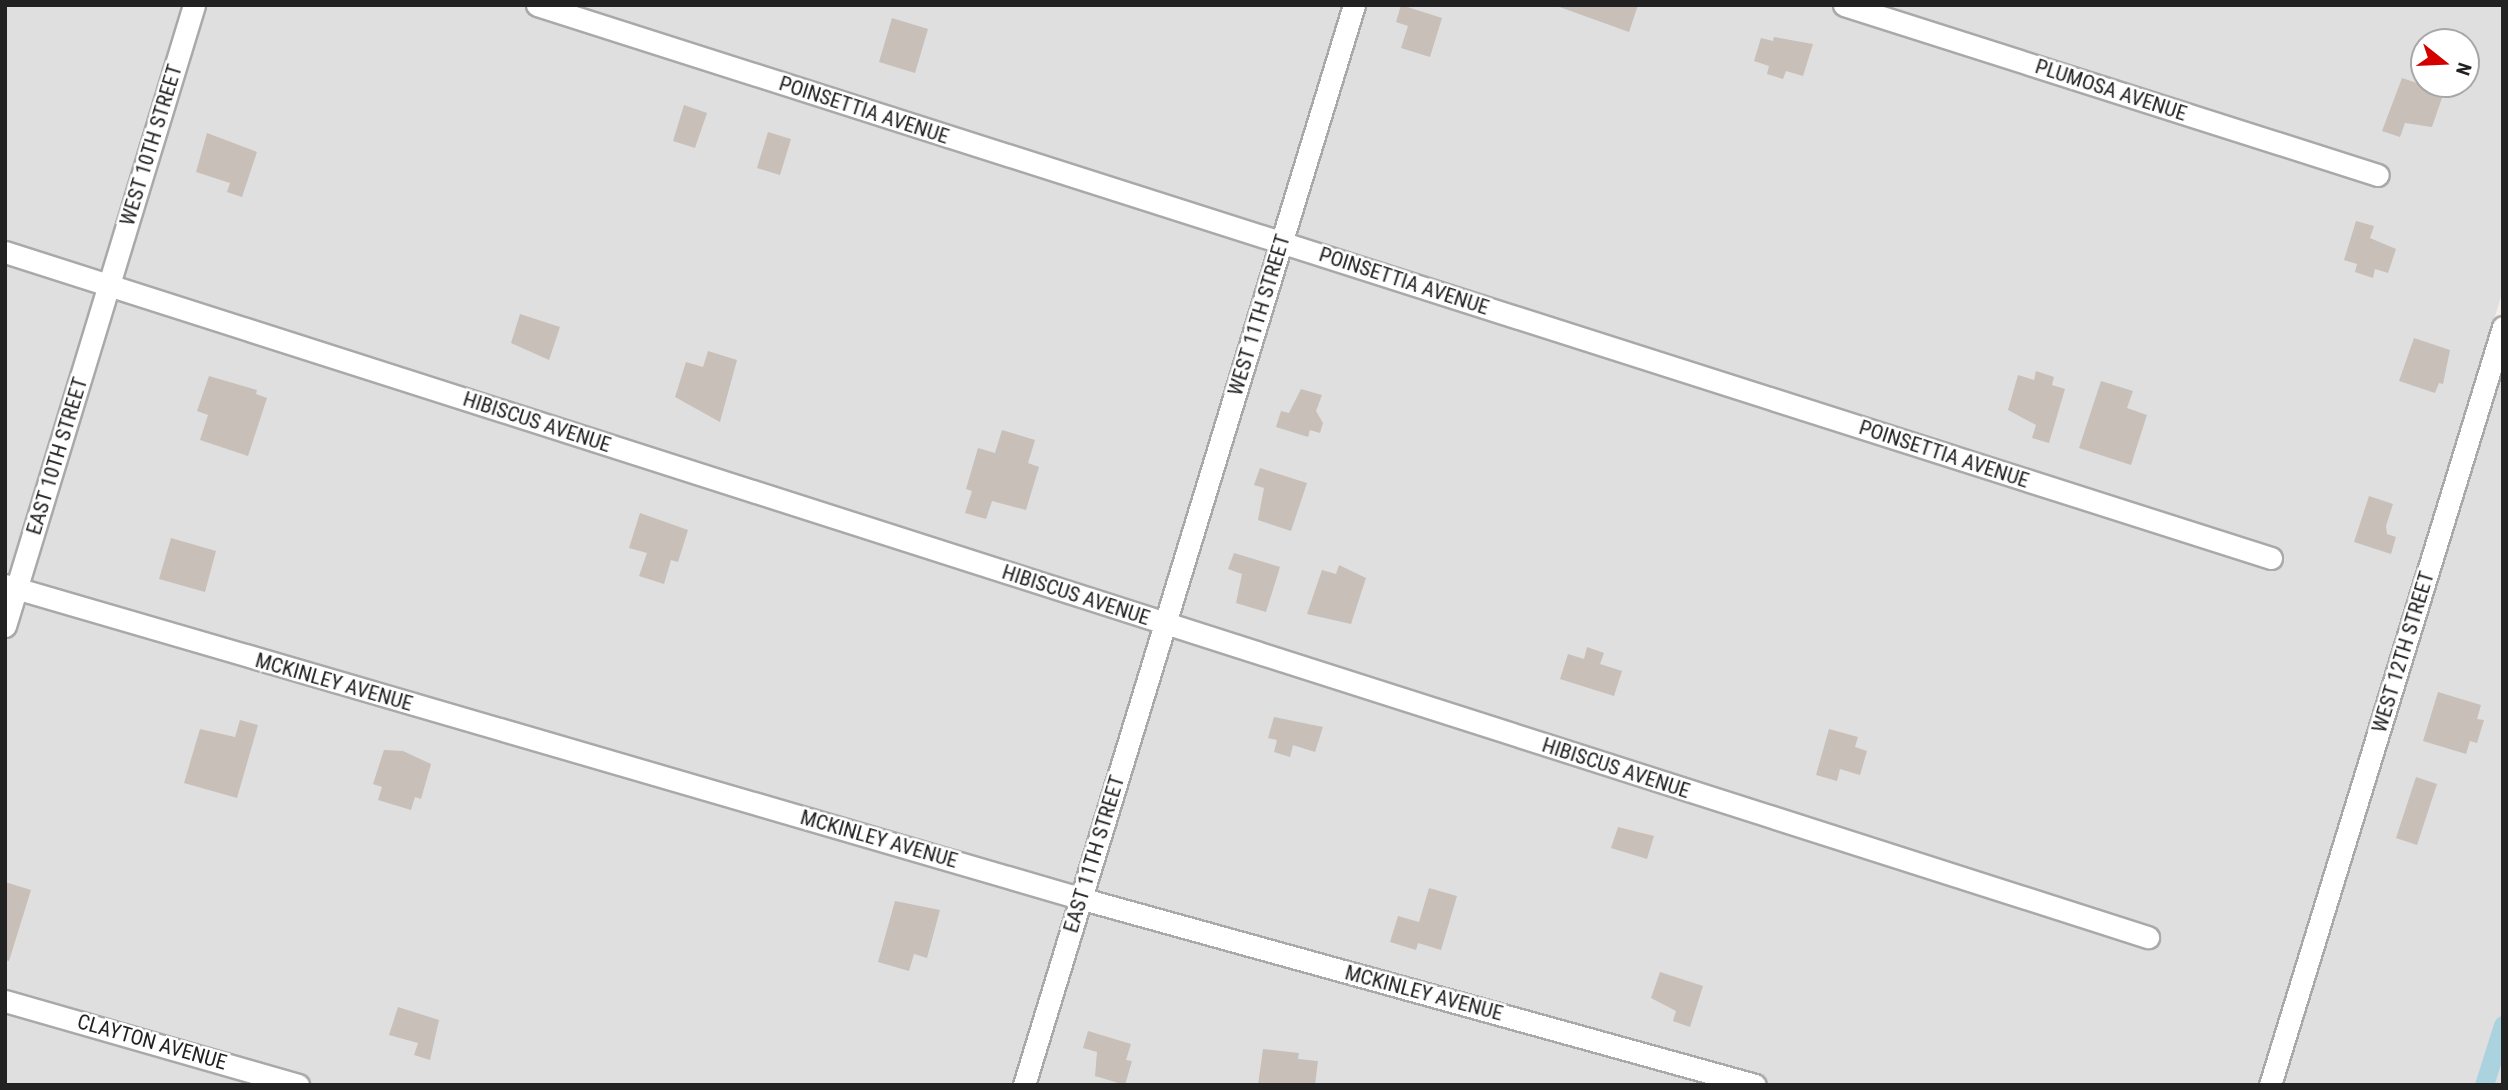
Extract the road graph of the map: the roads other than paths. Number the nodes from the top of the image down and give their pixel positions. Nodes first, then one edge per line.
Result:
1 (194, 5) edge
2 (537, 5) edge
3 (1354, 5) edge
4 (1844, 5) edge
5 (2378, 175) dead end
6 (1281, 242) junction
7 (5, 251) edge
8 (108, 285) junction
9 (2503, 327) edge
10 (2271, 558) dead end
11 (11, 586) edge
12 (1164, 624) junction
13 (5, 626) edge
14 (1083, 899) junction
15 (2148, 937) dead end
16 (5, 1000) edge
17 (299, 1085) edge
18 (1024, 1085) edge
19 (1755, 1085) edge
20 (2270, 1085) edge

1 - 8 street, WEST 10TH STREET
2 - 6 street, POINSETTIA AVENUE
3 - 6 street, WEST 11TH STREET
4 - 5 street, PLUMOSA AVENUE
6 - 10 street, POINSETTIA AVENUE
6 - 12 street, WEST 11TH STREET
7 - 8 street, HIBISCUS AVENUE
8 - 11 street, EAST 10TH STREET
8 - 12 street, HIBISCUS AVENUE
9 - 20 street, WEST 12TH STREET
11 - 13 street, EAST 10TH STREET
11 - 14 street, MCKINLEY AVENUE
12 - 14 street, EAST 11TH STREET
12 - 15 street, HIBISCUS AVENUE
14 - 18 street, EAST 11TH STREET
14 - 19 street, MCKINLEY AVENUE
16 - 17 street, CLAYTON AVENUE

